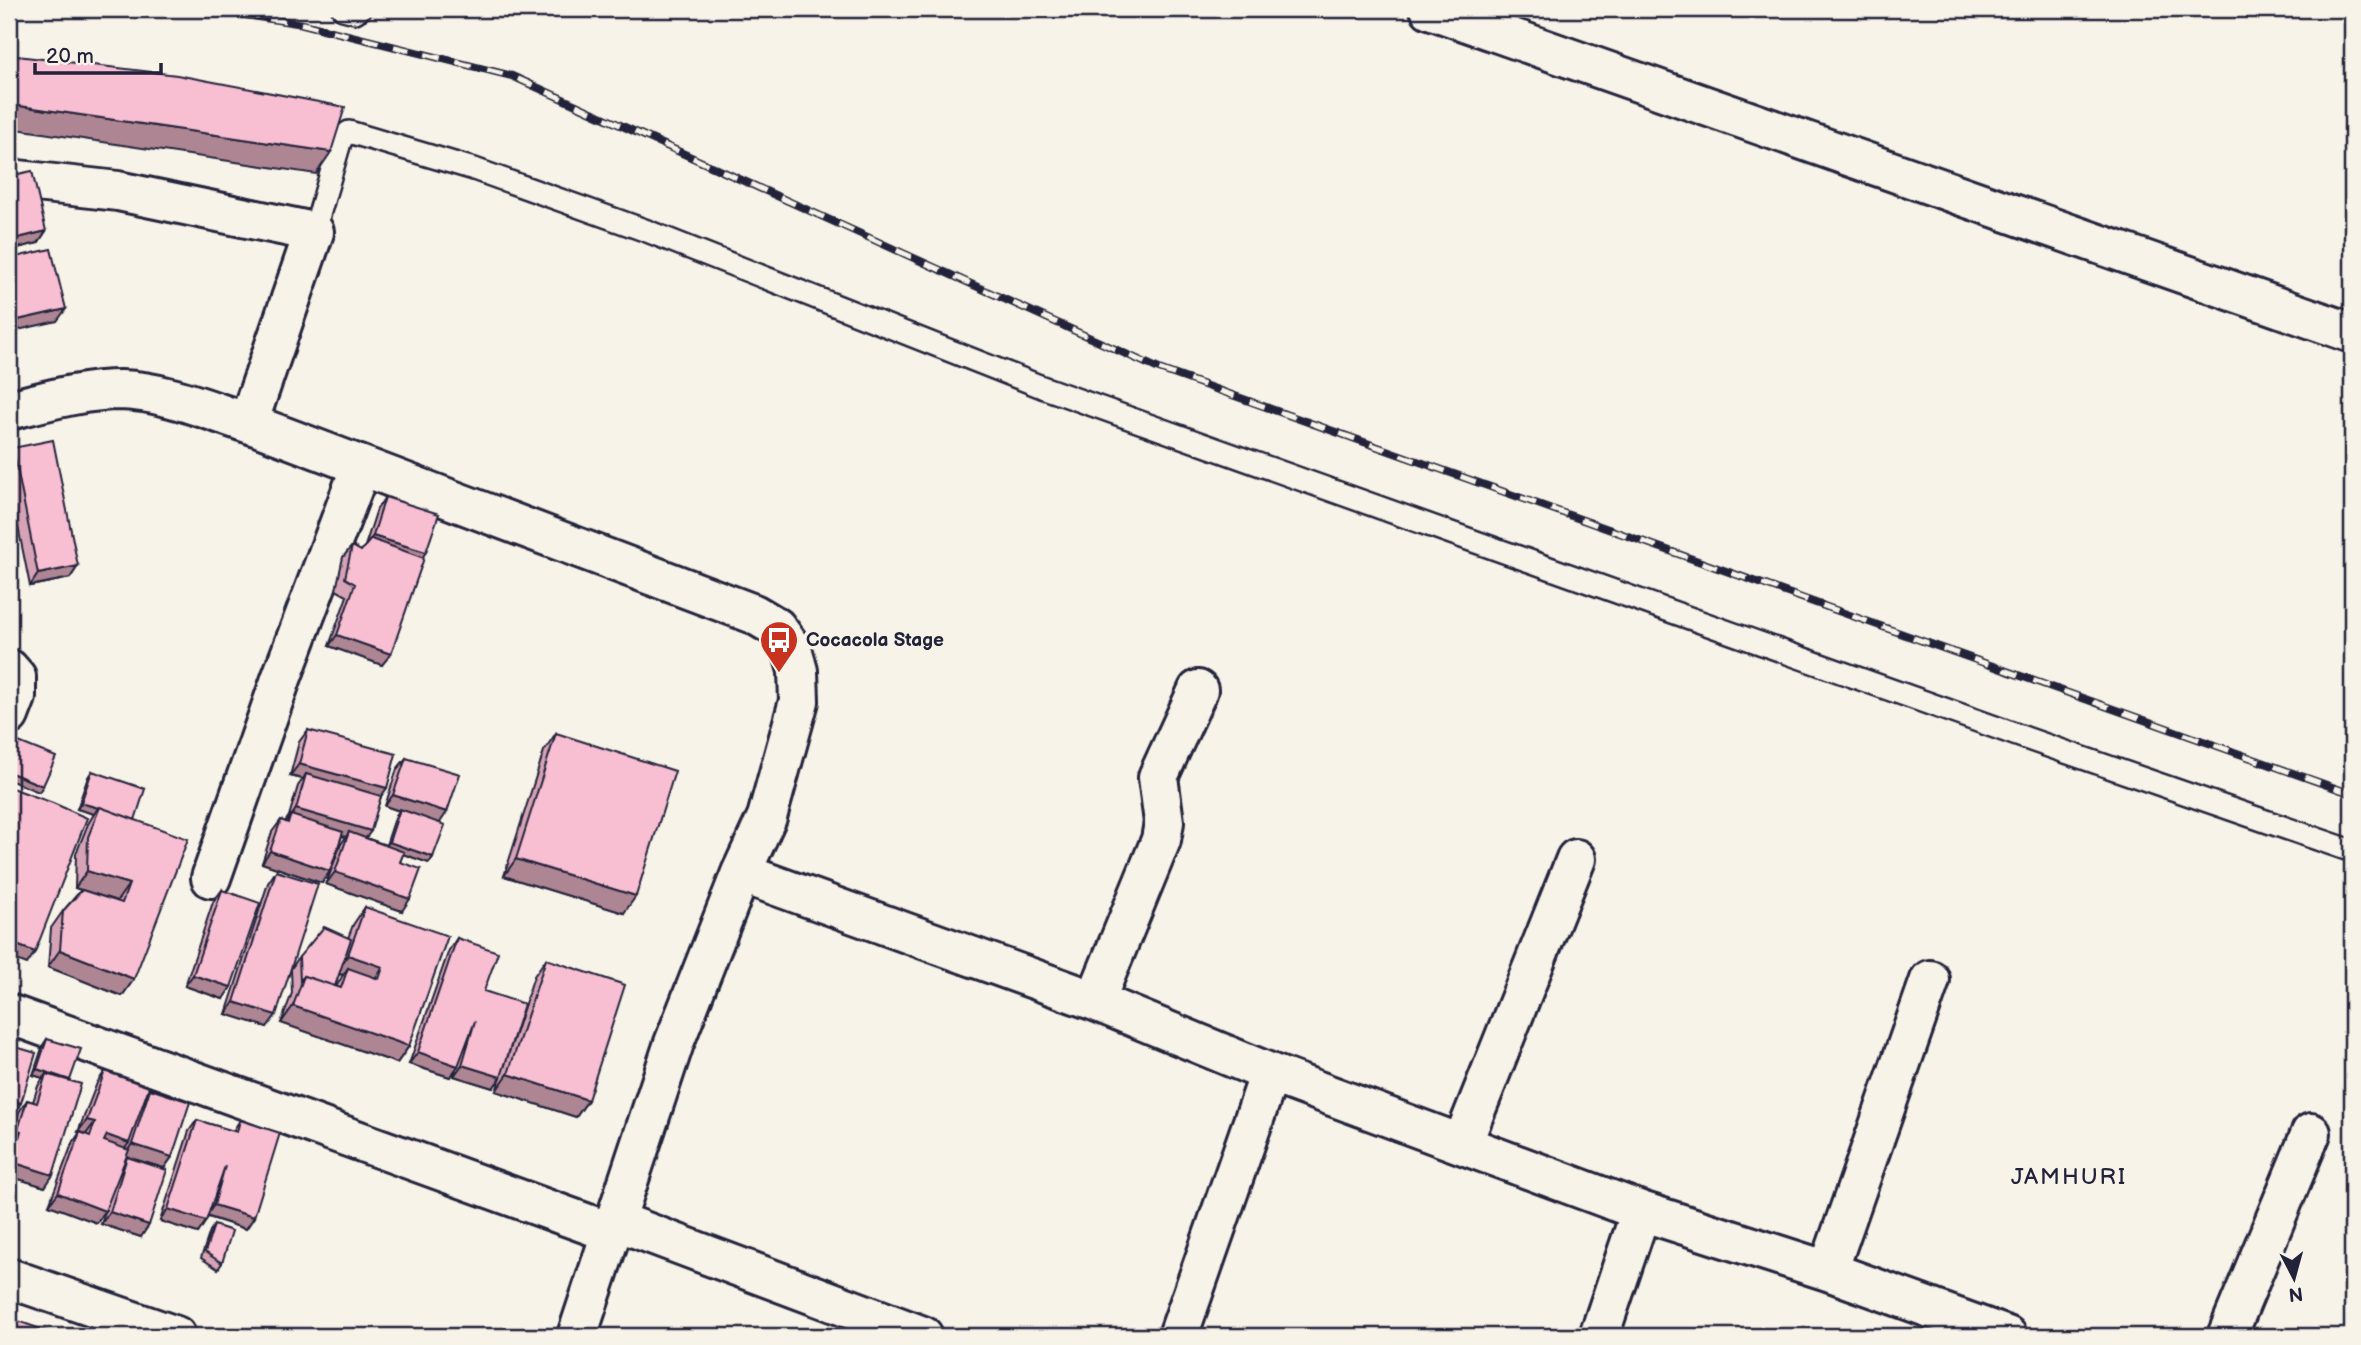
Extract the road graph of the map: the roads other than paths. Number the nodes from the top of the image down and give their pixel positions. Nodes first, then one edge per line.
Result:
1 (343, 9) edge
2 (360, 9) edge
3 (1430, 9) edge
4 (9, 179) edge
5 (314, 232) junction
6 (2352, 333) edge
7 (9, 410) edge
8 (248, 423) junction
9 (361, 466) junction
10 (9, 669) edge
11 (1198, 690) dead end
12 (9, 715) edge
13 (2352, 851) edge
14 (1576, 859) dead end
15 (741, 873) junction
16 (211, 878) dead end
17 (1930, 980) dead end
18 (1094, 1001) junction
19 (9, 1014) edge
20 (1270, 1073) junction
21 (2311, 1133) dead end
22 (1462, 1144) junction
23 (1641, 1211) junction
24 (612, 1226) junction
25 (1828, 1271) junction
26 (9, 1278) edge
27 (176, 1336) edge
28 (577, 1336) edge
29 (923, 1336) edge
30 (1178, 1336) edge
31 (1599, 1336) edge
32 (2007, 1336) edge
33 (2227, 1336) edge

1 - 2 lane
3 - 6 street
4 - 5 street
5 - 8 street
5 - 13 lane
7 - 8 street
8 - 9 street
9 - 15 street
9 - 16 street
10 - 12 street
11 - 18 street
14 - 22 street
15 - 18 street
15 - 24 street
17 - 25 street
18 - 20 street
19 - 24 street
20 - 22 street
20 - 30 street
21 - 33 street
22 - 23 street
23 - 25 street
23 - 31 street
24 - 28 street
24 - 29 street
25 - 32 street
26 - 27 street

